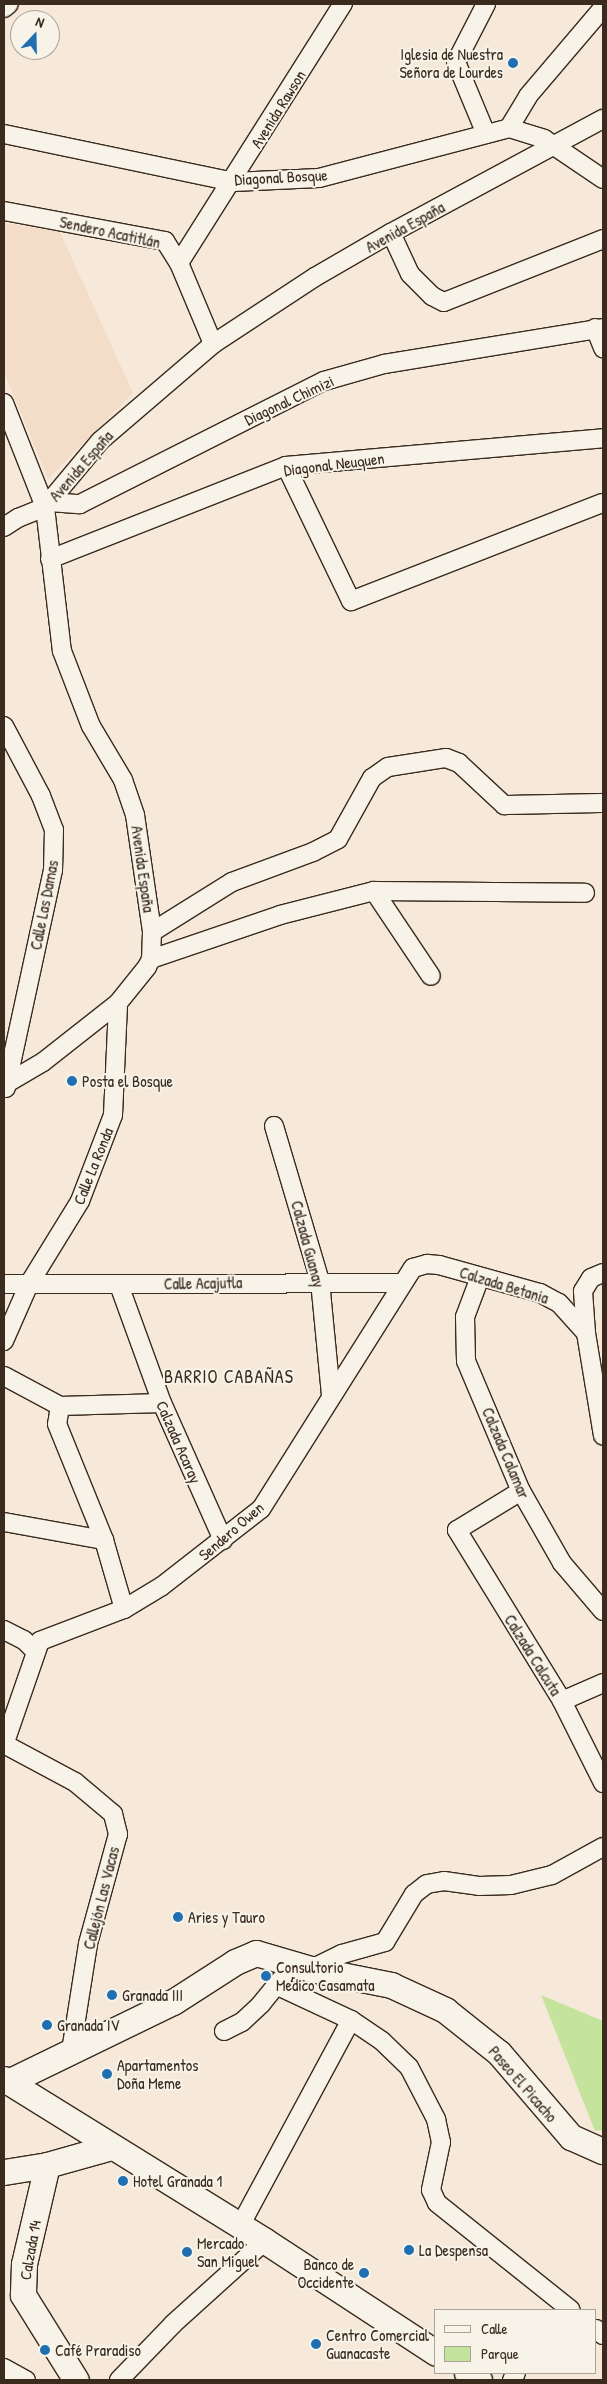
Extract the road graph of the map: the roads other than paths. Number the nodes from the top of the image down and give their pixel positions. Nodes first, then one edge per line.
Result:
1 (9, 4) edge
2 (343, 4) edge
3 (486, 4) edge
4 (4, 8) edge
5 (603, 8) edge
6 (603, 119) edge
7 (509, 128) junction
8 (4, 134) edge
9 (486, 134) junction
10 (554, 146) junction
11 (603, 179) edge
12 (233, 182) junction
13 (4, 211) edge
14 (391, 233) junction
15 (603, 239) edge
16 (179, 263) junction
17 (599, 328) edge
18 (213, 344) junction
19 (603, 348) edge
20 (4, 403) edge
21 (603, 438) edge
22 (286, 466) junction
23 (603, 503) edge
24 (47, 505) junction
25 (4, 527) edge
26 (50, 559) junction
27 (4, 726) edge
28 (603, 803) edge
29 (374, 890) junction
30 (585, 893) dead end
31 (152, 932) junction
32 (151, 959) junction
33 (432, 976) dead end
34 (118, 1003) junction
35 (10, 1040) edge
36 (6, 1086) edge
37 (274, 1126) dead end
38 (603, 1273) edge
39 (480, 1277) junction
40 (320, 1281) junction
41 (402, 1283) junction
42 (4, 1284) edge
43 (29, 1284) junction
44 (585, 1284) junction
45 (119, 1285) junction
46 (551, 1299) junction
47 (586, 1333) junction
48 (4, 1341) edge
49 (4, 1376) edge
50 (331, 1395) junction
51 (162, 1403) junction
52 (60, 1406) junction
53 (603, 1436) edge
54 (521, 1491) junction
55 (4, 1522) edge
56 (104, 1540) junction
57 (223, 1540) junction
58 (124, 1608) junction
59 (603, 1611) edge
60 (4, 1630) edge
61 (36, 1652) junction
62 (603, 1683) edge
63 (562, 1701) junction
64 (4, 1745) edge
65 (603, 1783) edge
66 (603, 1847) edge
67 (301, 1966) junction
68 (278, 1986) junction
69 (351, 2020) junction
70 (224, 2031) dead end
71 (70, 2051) junction
72 (5, 2082) edge
73 (111, 2147) junction
74 (603, 2151) edge
75 (47, 2165) junction
76 (4, 2172) edge
77 (240, 2226) junction
78 (265, 2241) junction
79 (563, 2308) edge
80 (434, 2352) edge
81 (4, 2368) edge
82 (26, 2380) edge
83 (76, 2380) edge
84 (119, 2380) edge

1 - 4 street
2 - 12 street, Avenida Rawson
3 - 9 street
5 - 7 street
6 - 10 street, Avenida España
7 - 9 street, Diagonal Bosque
7 - 10 street
8 - 12 street, Diagonal Bosque
9 - 12 street, Diagonal Bosque
10 - 11 street
10 - 14 street, Avenida España
12 - 16 street, Avenida Rawson
13 - 16 street, Sendero Acatitlán
14 - 15 street
14 - 18 street, Avenida España
16 - 18 street, Sendero Acatitlán
17 - 19 street
17 - 24 street, Diagonal Chimizi
18 - 24 street, Avenida España
20 - 24 street
21 - 22 street, Diagonal Neuquen
22 - 23 street
22 - 26 street, Diagonal Neuquen
24 - 25 street
24 - 26 street, Avenida España
26 - 31 street, Avenida España
27 - 35 street, Calle Las Damas
28 - 31 street
29 - 30 street
29 - 32 street
29 - 33 street
31 - 32 street, Avenida España
32 - 34 street
34 - 36 street
34 - 43 street, Calle La Ronda
35 - 36 street, Calle Las Damas
37 - 40 street, Calzada Guanay
38 - 44 street
39 - 41 street, Calzada Betania
39 - 46 street, Calzada Betania
39 - 54 street, Calzada Calamar
40 - 41 street, Calle Acajutla
40 - 45 street, Calle Acajutla
40 - 50 street, Calzada Guanay
41 - 50 street, Sendero Owen
42 - 43 street, Calle Acajutla
43 - 45 street, Calle Acajutla
43 - 48 street, Calle La Ronda
44 - 46 street
44 - 47 street
45 - 51 street, Calzada Acaray
46 - 47 street, Calzada Betania
47 - 53 street
49 - 52 street
50 - 57 street, Sendero Owen
51 - 52 street
51 - 57 street, Calzada Acaray
52 - 56 street
54 - 59 street, Calzada Calamar
54 - 63 street, Calzada Calcuta
55 - 56 street
56 - 58 street
57 - 58 street, Sendero Owen
58 - 61 street, Sendero Owen
60 - 61 street
61 - 64 street
62 - 63 street
63 - 65 street, Calzada Calcuta
64 - 71 street, Callejón Las Vacas
66 - 67 street
67 - 68 street
67 - 71 street, Paseo El Picacho
67 - 74 street, Paseo El Picacho
68 - 69 street
68 - 70 street
69 - 77 street
69 - 79 street
71 - 72 street, Paseo El Picacho
72 - 73 street
73 - 75 street
73 - 77 street
75 - 76 street
75 - 83 street, Calzada 14
77 - 78 street
78 - 80 street
78 - 84 street
81 - 82 street

